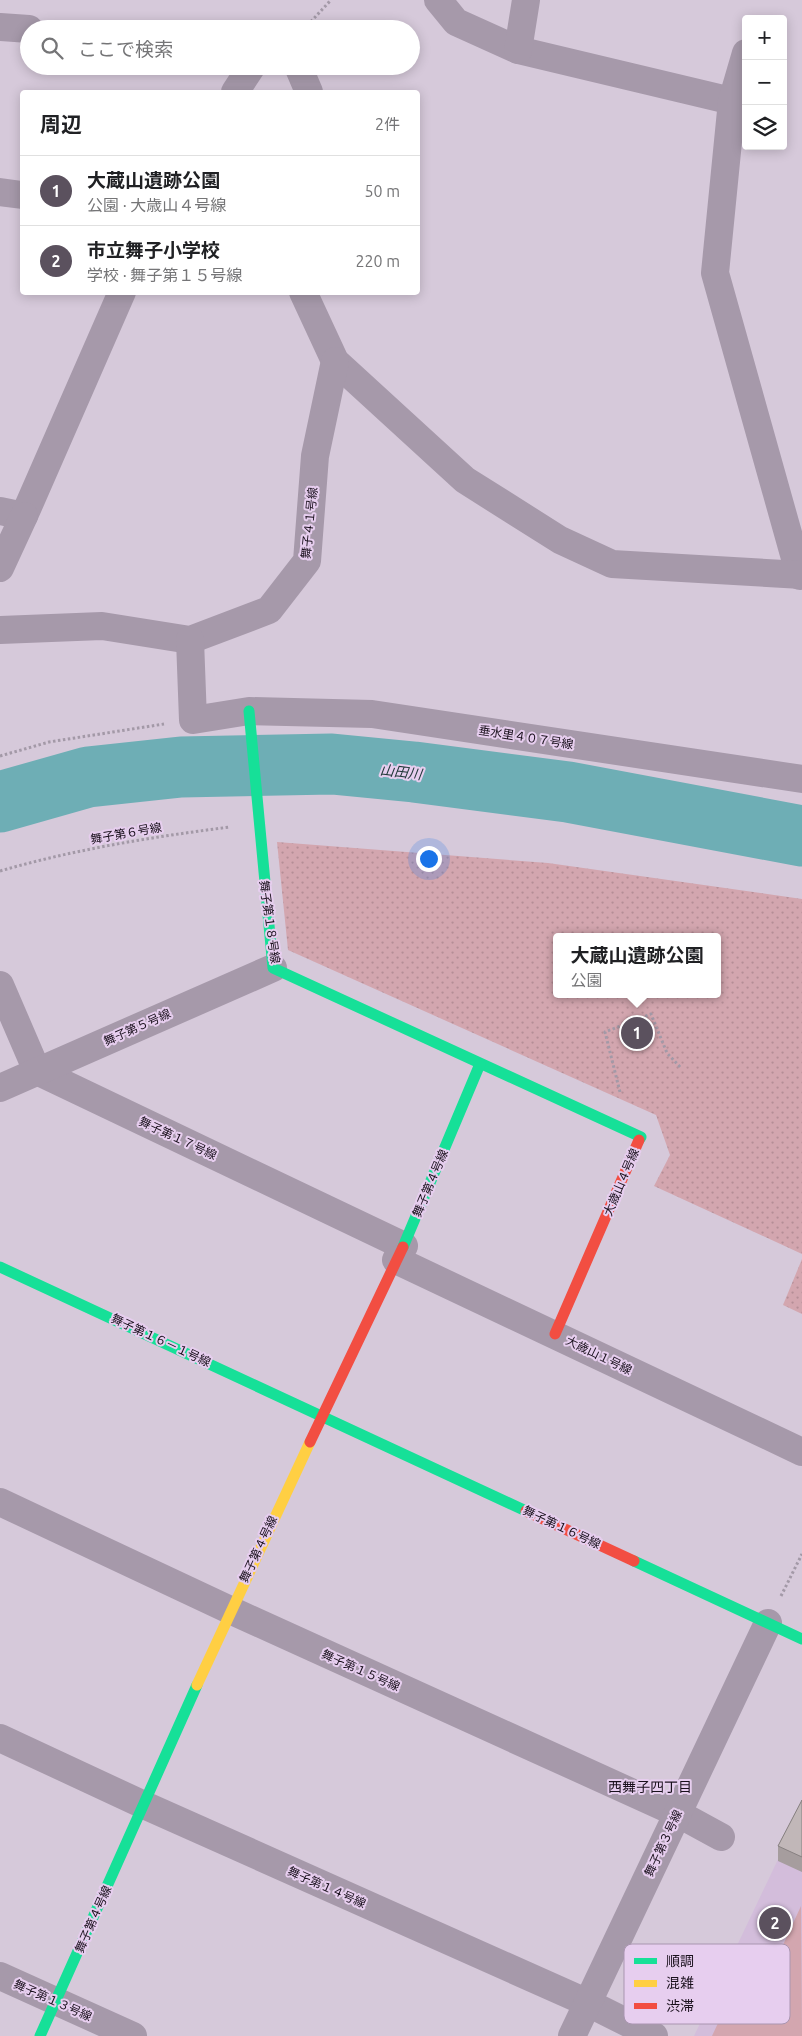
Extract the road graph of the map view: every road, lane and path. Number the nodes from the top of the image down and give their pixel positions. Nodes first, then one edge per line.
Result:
1 (332, 0) edge
2 (438, 0) edge
3 (526, 0) edge
4 (313, 20) edge
5 (0, 27) edge
6 (20, 28) edge
7 (518, 50) junction
8 (744, 60) edge
9 (246, 75) edge
10 (302, 75) edge
11 (236, 90) edge
12 (308, 90) edge
13 (732, 101) junction
14 (0, 192) edge
15 (20, 195) edge
16 (121, 295) edge
17 (305, 295) edge
18 (335, 360) junction
19 (12, 514) edge
20 (0, 568) edge
21 (801, 576) edge
22 (0, 630) edge
23 (190, 640) junction
24 (249, 712) junction
25 (193, 720) junction
26 (0, 756) edge
27 (802, 779) edge
28 (258, 824) junction
29 (0, 871) edge
30 (274, 968) junction
31 (0, 985) edge
32 (480, 1064) junction
33 (681, 1068) dead end
34 (37, 1071) junction
35 (0, 1088) edge
36 (629, 1132) junction
37 (400, 1253) junction
38 (0, 1267) edge
39 (555, 1334) junction
40 (322, 1414) junction
41 (802, 1452) edge
42 (0, 1502) edge
43 (802, 1554) edge
44 (230, 1610) junction
45 (768, 1623) junction
46 (802, 1639) edge
47 (0, 1738) edge
48 (144, 1805) junction
49 (676, 1813) junction
50 (721, 1837) dead end
51 (0, 1976) edge
52 (56, 2002) junction
53 (588, 2003) junction
54 (624, 2021) edge
55 (630, 2024) edge
56 (40, 2036) edge
57 (133, 2036) edge
58 (572, 2036) edge
59 (654, 2036) edge

1 - 4 path
2 - 7 street
3 - 7 street
5 - 6 street
7 - 13 street
8 - 13 street
9 - 11 street
10 - 12 street
13 - 21 street
14 - 15 street
16 - 19 street
17 - 18 street
18 - 21 street
18 - 23 street, 舞子４１号線
19 - 20 street
22 - 23 street, 舞子４１号線
23 - 25 street
24 - 25 street, 垂水里４０７号線
24 - 27 street, 垂水里４０７号線
24 - 28 street, 舞子第１８号線
25 - 26 path
28 - 29 path, 舞子第６号線
28 - 30 street, 舞子第１８号線
30 - 32 street, 舞子第１８号線
30 - 34 street, 舞子第５号線
31 - 34 street
32 - 36 street, 大歳山４号線
32 - 37 street, 舞子第４号線
33 - 36 path
34 - 35 street, 舞子第５号線
34 - 37 street, 舞子第１７号線
36 - 39 street, 大歳山４号線
37 - 39 street, 大歳山１号線
37 - 40 street, 舞子第４号線
38 - 40 street, 舞子第１６－１号線
39 - 41 street, 大歳山１号線
40 - 44 street, 舞子第４号線
40 - 45 street, 舞子第１６号線
42 - 44 street, 舞子第１５号線
43 - 45 path
44 - 48 street, 舞子第４号線
44 - 49 street, 舞子第１５号線
45 - 46 street, 舞子第１６号線
45 - 49 street, 舞子第３号線
47 - 48 street, 舞子第１４号線
48 - 52 street, 舞子第４号線
48 - 53 street, 舞子第１４号線
49 - 50 street, 舞子第１５号線
49 - 53 street, 舞子第３号線
51 - 52 street, 舞子第１３号線
52 - 56 street, 舞子第４号線
52 - 57 street, 舞子第１３号線
53 - 54 street, 舞子第１４号線
53 - 58 street, 舞子第３号線
55 - 59 street, 舞子第１４号線

